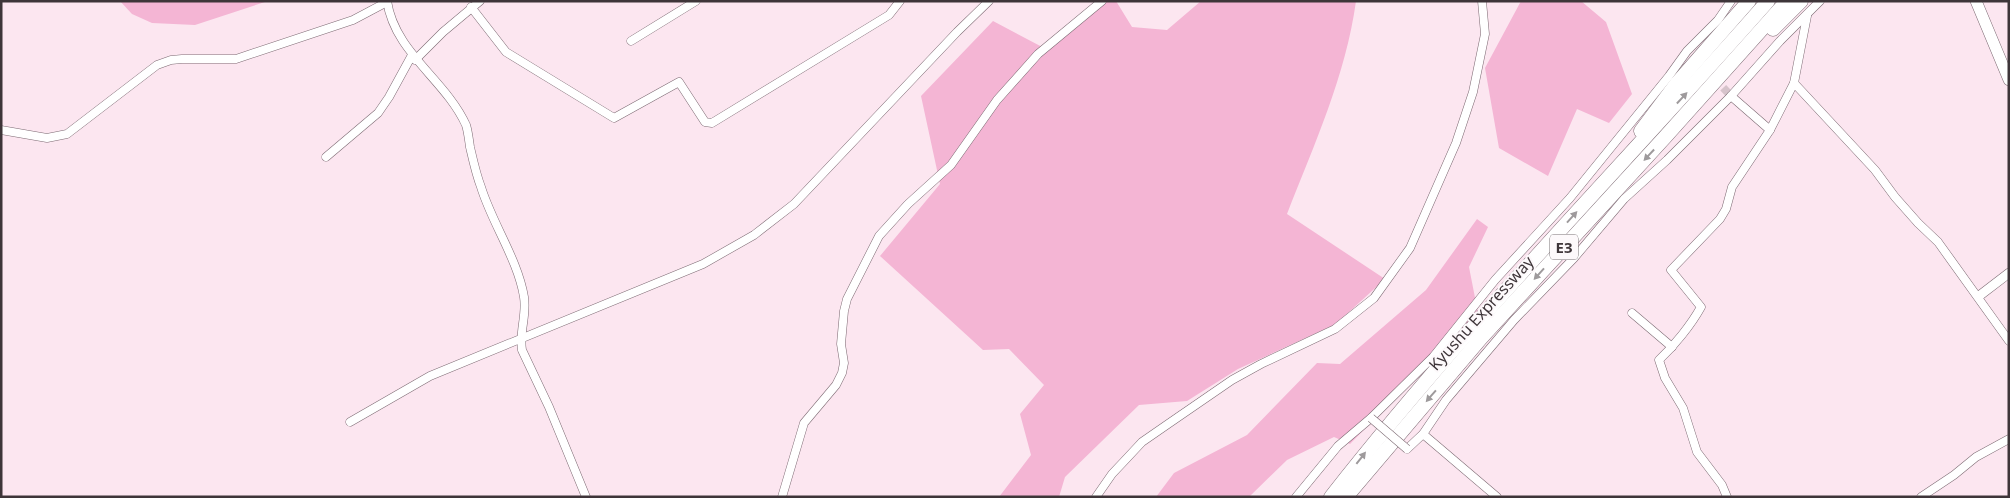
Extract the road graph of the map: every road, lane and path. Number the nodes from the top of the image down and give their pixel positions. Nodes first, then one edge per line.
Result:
1 (480, 1) edge
2 (696, 1) edge
3 (900, 1) edge
4 (989, 1) edge
5 (1102, 1) edge
6 (1482, 1) edge
7 (1731, 1) edge
8 (1745, 1) edge
9 (1749, 1) edge
10 (1768, 1) edge
11 (1787, 1) edge
12 (1801, 1) edge
13 (1820, 1) edge
14 (1976, 1) edge
15 (387, 2) edge
16 (472, 7) junction
17 (1807, 15) junction
18 (1721, 32) junction
19 (631, 41) dead end
20 (413, 57) junction
21 (2009, 80) edge
22 (1794, 83) junction
23 (1731, 96) junction
24 (1, 130) edge
25 (1770, 130) junction
26 (1666, 136) junction
27 (326, 157) dead end
28 (1597, 190) junction
29 (2009, 273) edge
30 (1979, 296) junction
31 (1632, 312) dead end
32 (520, 340) junction
33 (2009, 341) edge
34 (1672, 347) junction
35 (1371, 418) junction
36 (350, 422) dead end
37 (1423, 434) junction
38 (2009, 439) edge
39 (586, 497) edge
40 (782, 497) edge
41 (1096, 497) edge
42 (1296, 497) edge
43 (1331, 497) edge
44 (1346, 497) edge
45 (1496, 497) edge
46 (1727, 497) edge
47 (1921, 497) edge

1 - 16 street
2 - 19 street
3 - 16 street
4 - 32 street
5 - 40 street
6 - 41 street
7 - 35 street
8 - 18 highway
9 - 18 highway
28 -> 10 highway, Kyushu Expressway / E3
11 - 26 highway, Kyushu Expressway / E3
12 - 26 highway
13 - 17 street
14 - 21 main road
15 - 20 street
15 - 24 street
16 - 20 street
17 - 22 street
17 - 23 street
18 - 28 highway
20 - 27 street
20 - 32 street
22 - 25 street
22 - 30 street
23 - 25 street
23 - 37 street
25 - 34 street
26 -> 44 highway, Kyushu Expressway / E3
43 -> 28 highway, Kyushu Expressway / E3
29 - 30 street
30 - 33 street
31 - 34 street
32 - 36 street
32 - 39 street
34 - 46 street
35 - 37 street, bridge
35 - 42 street
37 - 45 street
38 - 47 street

